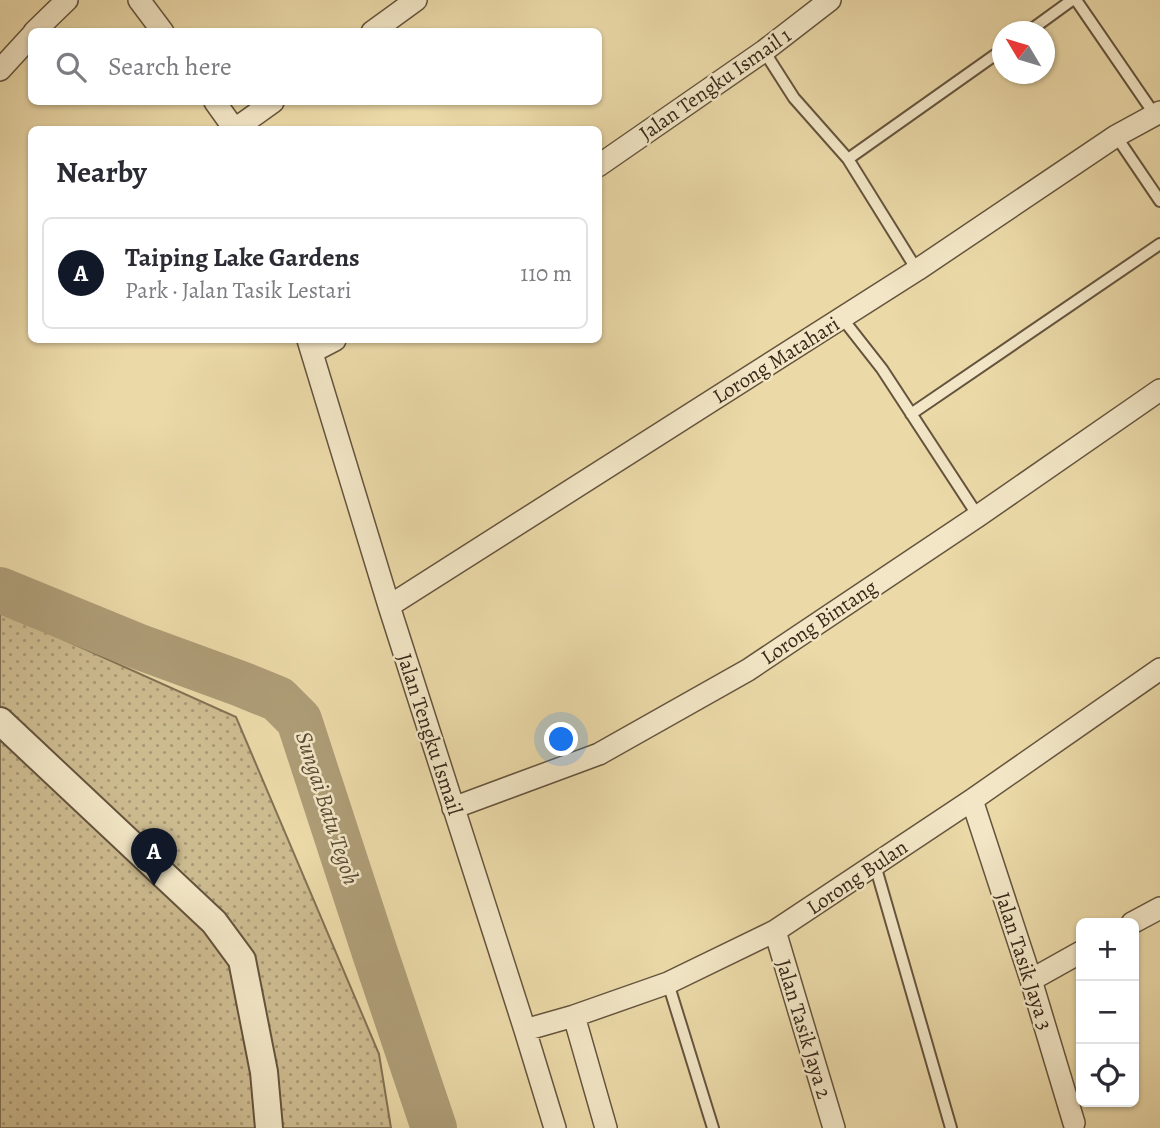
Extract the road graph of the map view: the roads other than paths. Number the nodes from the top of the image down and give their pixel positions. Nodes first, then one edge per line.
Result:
1 (67, 0) edge
2 (139, 0) edge
3 (416, 0) edge
4 (831, 0) edge
5 (1074, 0) edge
6 (1044, 21) edge
7 (38, 28) edge
8 (160, 28) edge
9 (378, 28) edge
10 (28, 39) edge
11 (764, 51) junction
12 (992, 58) edge
13 (0, 70) edge
14 (217, 105) edge
15 (269, 105) edge
16 (1158, 113) edge
17 (233, 126) edge
18 (239, 126) edge
19 (1116, 136) junction
20 (848, 159) junction
21 (602, 163) edge
22 (1160, 201) edge
23 (1160, 244) edge
24 (917, 270) junction
25 (842, 318) junction
26 (310, 346) edge
27 (1160, 390) edge
28 (911, 414) junction
29 (978, 516) junction
30 (389, 606) junction
31 (1160, 670) edge
32 (0, 721) edge
33 (972, 800) junction
34 (453, 808) junction
35 (875, 864) junction
36 (1160, 908) edge
37 (1139, 919) edge
38 (775, 931) junction
39 (1076, 955) edge
40 (1031, 980) junction
41 (668, 983) junction
42 (574, 1016) junction
43 (525, 1030) junction
44 (1074, 1124) dead end
45 (269, 1128) edge
46 (555, 1128) edge
47 (606, 1128) edge
48 (713, 1128) edge
49 (834, 1128) edge
50 (951, 1128) edge

1 - 7 street
2 - 8 street
3 - 9 street
4 - 11 street, Jalan Tengku Ismail 1
5 - 6 lane
5 - 16 lane
10 - 13 street
11 - 20 lane
11 - 21 street, Jalan Tengku Ismail 1
12 - 20 lane
14 - 17 street
15 - 18 street
16 - 19 street, Lorong Matahari
19 - 22 lane
19 - 24 street, Lorong Matahari
20 - 24 lane
23 - 28 lane
24 - 25 street, Lorong Matahari
25 - 28 lane
25 - 30 street, Lorong Matahari
26 - 30 street, Jalan Tengku Ismail
27 - 29 street, Lorong Bintang
28 - 29 lane
29 - 34 street, Lorong Bintang
30 - 34 street, Jalan Tengku Ismail
31 - 33 street, Lorong Bulan
32 - 45 street
33 - 35 street, Lorong Bulan
33 - 40 street, Jalan Tasik Jaya 3
34 - 43 street, Jalan Tengku Ismail
35 - 38 street, Lorong Bulan
35 - 50 lane
36 - 37 street
38 - 41 street, Lorong Bulan
38 - 49 street, Jalan Tasik Jaya 2
39 - 40 street
40 - 44 street, Jalan Tasik Jaya 3
41 - 42 street, Lorong Bulan
41 - 48 lane
42 - 43 street, Lorong Bulan
42 - 47 street
43 - 46 street, Jalan Tengku Ismail

